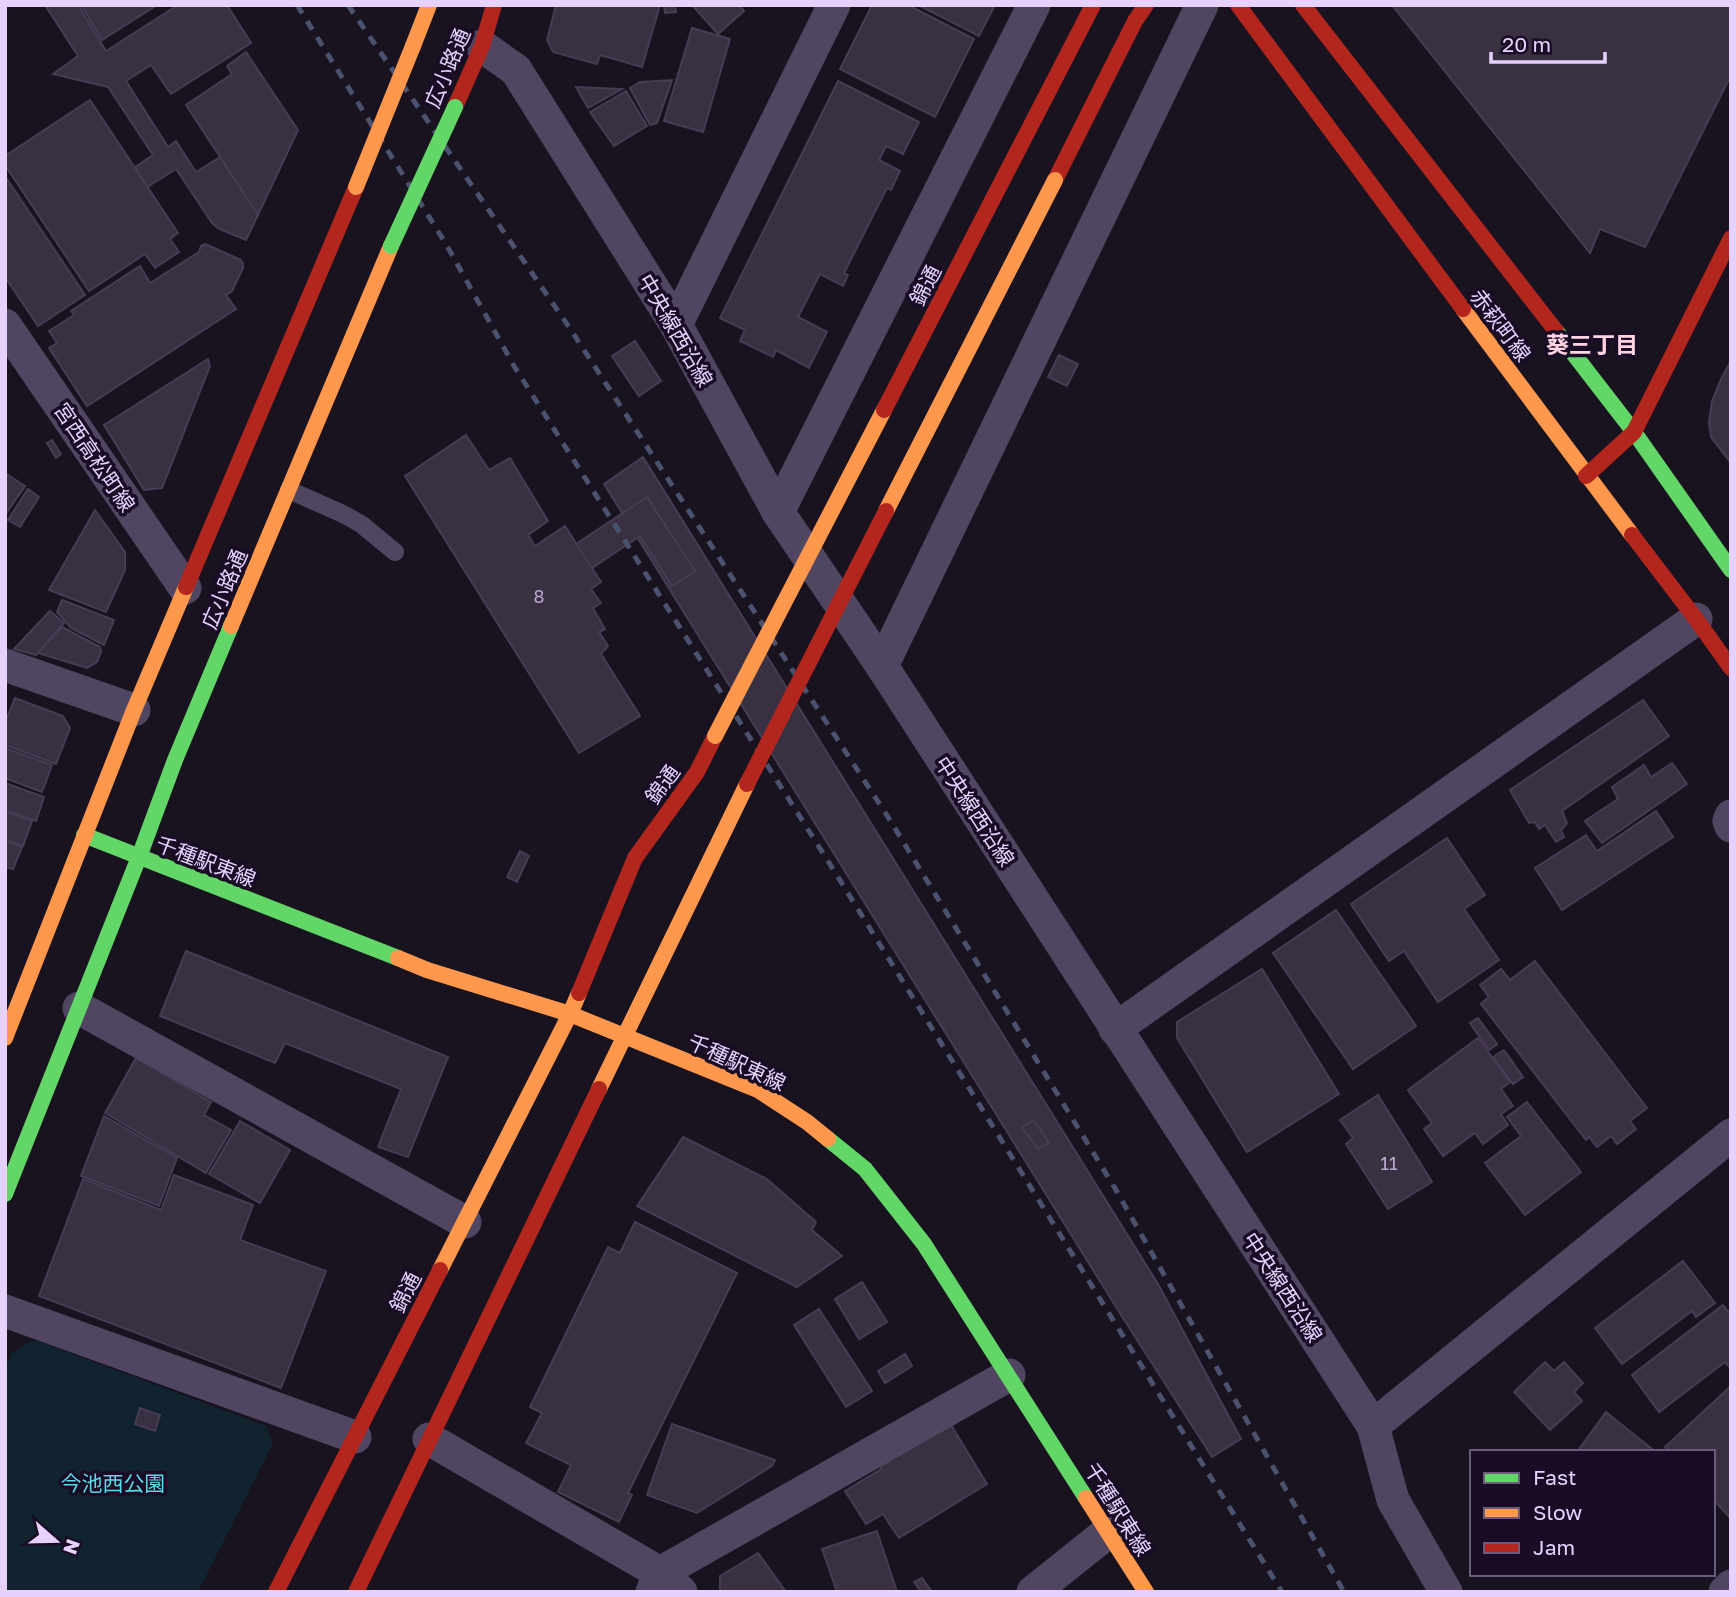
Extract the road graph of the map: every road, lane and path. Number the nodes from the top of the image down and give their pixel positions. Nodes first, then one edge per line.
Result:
1 (429, 5) edge
2 (494, 5) edge
3 (834, 5) edge
4 (1034, 5) edge
5 (1093, 5) edge
6 (1146, 5) edge
7 (1202, 5) edge
8 (1238, 5) edge
9 (1303, 5) edge
10 (482, 46) junction
11 (1731, 238) edge
12 (676, 324) junction
13 (5, 325) edge
14 (1634, 432) junction
15 (1586, 476) junction
16 (289, 490) junction
17 (779, 513) junction
18 (395, 552) dead end
19 (1731, 570) edge
20 (186, 588) junction
21 (1696, 620) junction
22 (5, 665) edge
23 (882, 666) junction
24 (1731, 668) edge
25 (134, 710) junction
26 (1731, 816) edge
27 (1731, 826) edge
28 (84, 835) junction
29 (139, 857) junction
30 (79, 1008) junction
31 (570, 1014) junction
32 (1115, 1029) junction
33 (626, 1036) junction
34 (5, 1038) edge
35 (1731, 1135) edge
36 (5, 1194) edge
37 (465, 1222) junction
38 (5, 1311) edge
39 (1009, 1375) junction
40 (1373, 1426) junction
41 (355, 1437) junction
42 (429, 1438) junction
43 (1108, 1532) junction
44 (665, 1586) edge
45 (1731, 1586) edge
46 (276, 1592) edge
47 (356, 1592) edge
48 (1033, 1592) edge
49 (1146, 1592) edge
50 (1446, 1592) edge
51 (1725, 1592) edge

1 - 20 street, 広小路通, bridge
2 - 10 street, 広小路通
3 - 12 street
4 - 17 street
5 - 31 street, 錦通, bridge
6 - 33 street, bridge
7 - 23 street
8 - 15 street, 赤萩町線
9 - 14 street, 赤萩町線
10 - 12 street, 中央線西沿線
10 - 16 street, 広小路通, bridge
11 - 14 street
12 - 17 street, 中央線西沿線
13 - 20 street, 宮西高松町線
14 - 15 street
14 - 19 street, 赤萩町線
15 - 21 street, 赤萩町線
16 - 18 lane
16 - 29 street, 広小路通
17 - 23 street, 中央線西沿線
20 - 25 street, 広小路通
21 - 24 street, 赤萩町線
21 - 32 street
22 - 25 street
23 - 32 street, 中央線西沿線
25 - 28 street, 広小路通
26 - 27 street
28 - 29 street, 千種駅東線
28 - 34 street, 広小路通
29 - 30 street, 広小路通
29 - 31 street, 千種駅東線
30 - 36 street, 広小路通
30 - 37 street
31 - 33 street, 千種駅東線
31 - 37 street, 錦通
32 - 40 street, 中央線西沿線
33 - 39 street, 千種駅東線
33 - 42 street
35 - 40 street
37 - 41 street, 錦通
38 - 41 street
39 - 43 street, 千種駅東線
39 - 44 street
40 - 50 street, 中央線西沿線
41 - 46 street, 錦通
42 - 44 street
42 - 47 street
43 - 48 street
43 - 49 street, 千種駅東線
45 - 51 street

